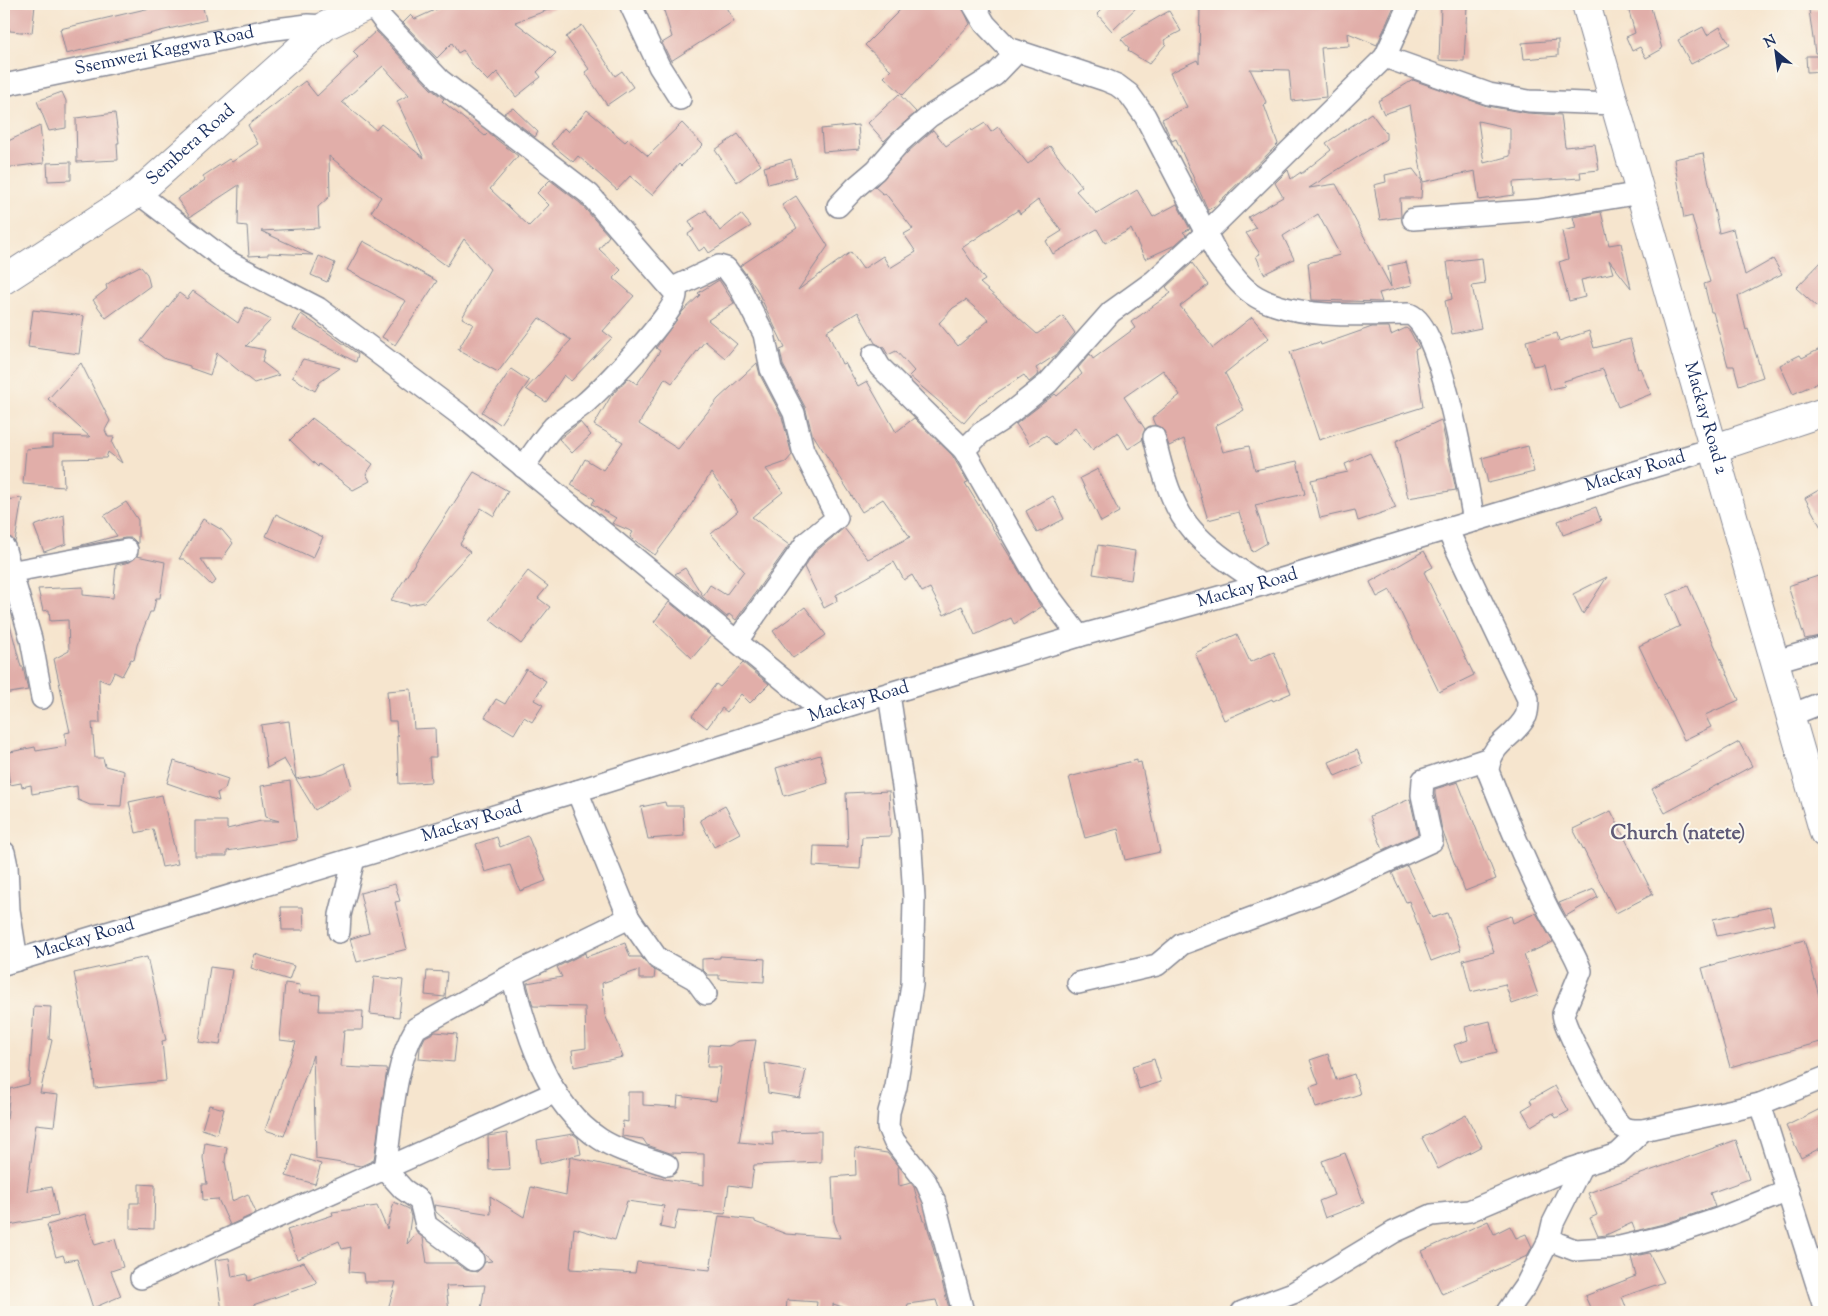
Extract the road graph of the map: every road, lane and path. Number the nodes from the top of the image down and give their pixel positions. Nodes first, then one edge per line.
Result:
1 (371, 4) edge
2 (630, 4) edge
3 (973, 4) edge
4 (1410, 4) edge
5 (1586, 4) edge
6 (325, 26) junction
7 (1017, 52) junction
8 (1385, 58) junction
9 (4, 85) edge
10 (680, 99) dead end
11 (1615, 104) junction
12 (138, 193) junction
13 (1641, 193) junction
14 (838, 206) dead end
15 (1413, 219) dead end
16 (1206, 234) junction
17 (4, 280) edge
18 (673, 288) junction
19 (873, 355) dead end
20 (1824, 412) edge
21 (1154, 437) dead end
22 (1715, 448) junction
23 (964, 450) junction
24 (523, 467) junction
25 (1474, 521) junction
26 (1446, 529) junction
27 (4, 547) edge
28 (127, 550) dead end
29 (8, 572) edge
30 (1262, 585) junction
31 (1079, 636) junction
32 (737, 641) junction
33 (1824, 647) edge
34 (1776, 661) junction
35 (889, 694) junction
36 (42, 698) dead end
37 (1824, 702) edge
38 (824, 713) junction
39 (1791, 715) junction
40 (1490, 758) junction
41 (577, 792) junction
42 (1824, 833) edge
43 (4, 852) edge
44 (354, 858) junction
45 (629, 918) junction
46 (339, 932) dead end
47 (10, 962) edge
48 (512, 975) junction
49 (1078, 983) dead end
50 (706, 994) dead end
51 (1824, 1078) edge
52 (556, 1092) junction
53 (1760, 1104) junction
54 (1644, 1130) junction
55 (668, 1165) dead end
56 (1582, 1165) junction
57 (385, 1169) junction
58 (1788, 1191) junction
59 (1549, 1240) junction
60 (473, 1260) dead end
61 (141, 1278) dead end
62 (1824, 1307) edge
63 (963, 1312) edge
64 (1242, 1312) edge
65 (1507, 1312) edge

1 - 6 street, Sembera Road
1 - 18 street
2 - 10 street
3 - 7 street
4 - 8 street
5 - 11 street, Mackay Road 2
6 - 9 street, Ssemwezi Kaggwa Road
6 - 12 street, Sembera Road
7 - 14 street
7 - 16 street
8 - 11 street
8 - 16 street
11 - 13 street, Mackay Road 2
12 - 17 street, Sembera Road
12 - 24 street
13 - 15 street
13 - 22 street, Mackay Road 2
16 - 23 street
16 - 25 street
18 - 24 street
18 - 32 street
19 - 23 street
20 - 22 street
21 - 30 street
22 - 25 street, Mackay Road
22 - 34 street, Mackay Road 2
23 - 31 street
24 - 32 street
25 - 26 street, Mackay Road
26 - 30 street, Mackay Road
26 - 40 street
27 - 29 street
28 - 29 street
29 - 36 street
30 - 31 street, Mackay Road
31 - 35 street, Mackay Road
32 - 38 street
33 - 34 street
34 - 39 street, Mackay Road 2
35 - 38 street, Mackay Road
35 - 63 street
37 - 39 street
38 - 41 street, Mackay Road
39 - 42 street, Mackay Road 2
40 - 49 street
40 - 54 street
41 - 44 street, Mackay Road
41 - 45 street
43 - 47 street
44 - 46 street
44 - 47 street, Mackay Road
45 - 48 street
45 - 50 street
48 - 52 street
48 - 57 street
51 - 53 street
52 - 55 street
52 - 57 street
53 - 54 street
53 - 58 street
54 - 56 street
56 - 59 street
56 - 64 street
57 - 60 street
57 - 61 street
58 - 59 street
58 - 62 street
59 - 65 street

